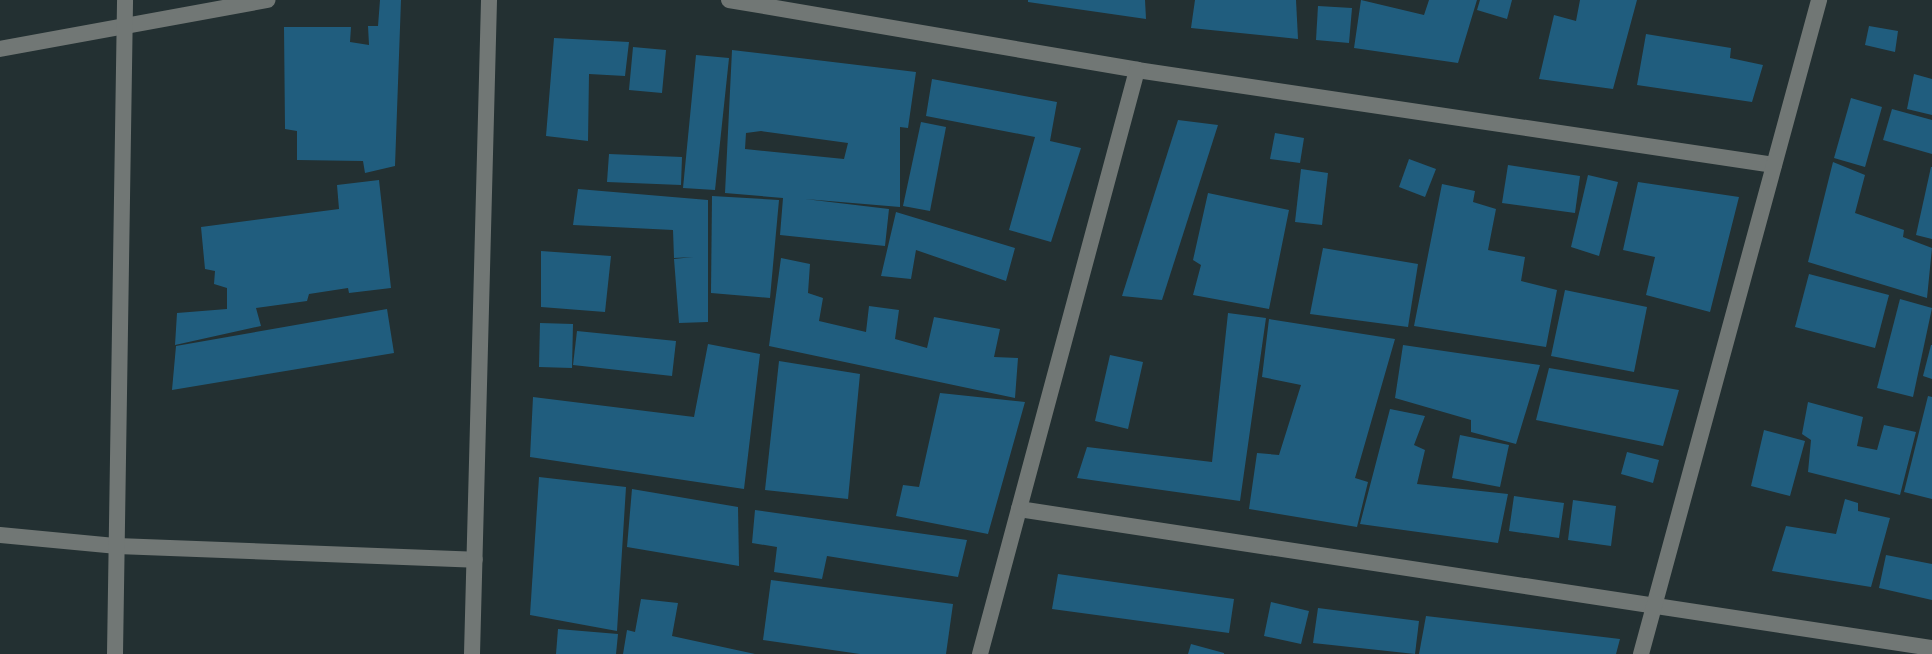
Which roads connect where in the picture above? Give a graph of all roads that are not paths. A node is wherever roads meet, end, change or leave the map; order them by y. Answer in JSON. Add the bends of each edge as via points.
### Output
{"nodes":[{"id":1,"x":125,"y":0,"type":"edge"},
{"id":2,"x":268,"y":0,"type":"edge"},
{"id":3,"x":489,"y":0,"type":"edge"},
{"id":4,"x":729,"y":0,"type":"edge"},
{"id":5,"x":1819,"y":0,"type":"edge"},
{"id":6,"x":125,"y":26,"type":"junction"},
{"id":7,"x":0,"y":49,"type":"edge"},
{"id":8,"x":1137,"y":70,"type":"junction"},
{"id":9,"x":1774,"y":165,"type":"junction"},
{"id":10,"x":1019,"y":509,"type":"junction"},
{"id":11,"x":0,"y":535,"type":"edge"},
{"id":12,"x":117,"y":546,"type":"junction"},
{"id":13,"x":475,"y":560,"type":"junction"},
{"id":14,"x":1654,"y":606,"type":"junction"},
{"id":15,"x":1932,"y":648,"type":"edge"},
{"id":16,"x":115,"y":654,"type":"edge"},
{"id":17,"x":472,"y":654,"type":"edge"},
{"id":18,"x":980,"y":654,"type":"edge"},
{"id":19,"x":1641,"y":654,"type":"edge"}],
"edges":[{"from":1,"to":6,"type":"street"},
{"from":2,"to":6,"type":"street"},
{"from":3,"to":13,"type":"street"},
{"from":4,"to":8,"type":"street"},
{"from":5,"to":9,"type":"street"},
{"from":6,"to":7,"type":"street"},
{"from":6,"to":12,"type":"street"},
{"from":8,"to":9,"type":"street"},
{"from":8,"to":10,"type":"street"},
{"from":9,"to":14,"type":"street"},
{"from":10,"to":14,"type":"street"},
{"from":10,"to":18,"type":"street"},
{"from":11,"to":12,"type":"street"},
{"from":12,"to":13,"type":"street"},
{"from":12,"to":16,"type":"street"},
{"from":13,"to":17,"type":"street"},
{"from":14,"to":15,"type":"street"},
{"from":14,"to":19,"type":"street"}]}
